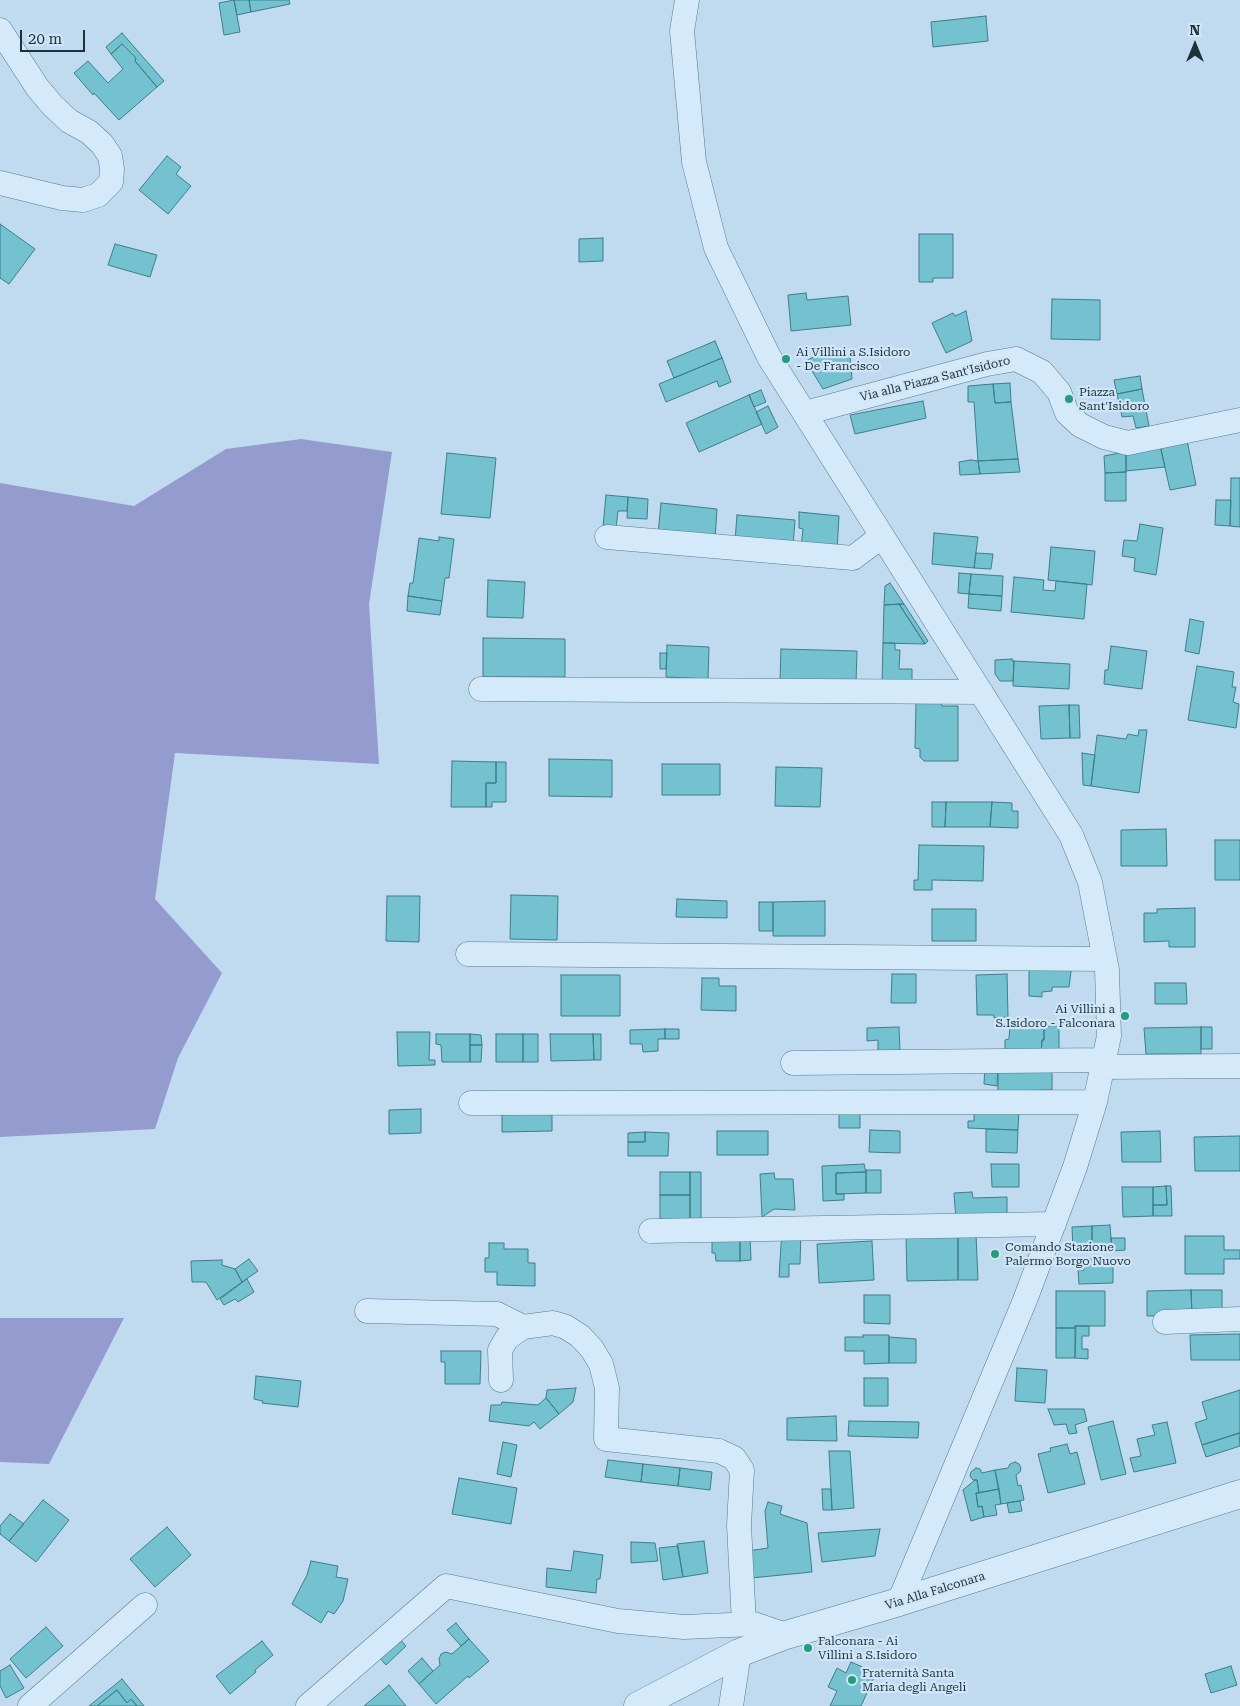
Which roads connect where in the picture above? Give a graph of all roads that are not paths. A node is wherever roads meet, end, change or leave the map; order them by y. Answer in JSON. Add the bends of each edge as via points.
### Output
{"nodes":[{"id":1,"x":687,"y":0,"type":"edge"},
{"id":2,"x":0,"y":30,"type":"edge"},
{"id":3,"x":0,"y":183,"type":"edge"},
{"id":4,"x":804,"y":413,"type":"junction"},
{"id":5,"x":1240,"y":420,"type":"edge"},
{"id":6,"x":882,"y":536,"type":"junction"},
{"id":7,"x":607,"y":537,"type":"dead end"},
{"id":8,"x":481,"y":689,"type":"dead end"},
{"id":9,"x":981,"y":692,"type":"junction"},
{"id":10,"x":468,"y":954,"type":"dead end"},
{"id":11,"x":1105,"y":959,"type":"junction"},
{"id":12,"x":794,"y":1063,"type":"dead end"},
{"id":13,"x":1103,"y":1064,"type":"junction"},
{"id":14,"x":1240,"y":1066,"type":"edge"},
{"id":15,"x":471,"y":1102,"type":"dead end"},
{"id":16,"x":1095,"y":1102,"type":"junction"},
{"id":17,"x":1054,"y":1224,"type":"junction"},
{"id":18,"x":651,"y":1231,"type":"dead end"},
{"id":19,"x":367,"y":1311,"type":"dead end"},
{"id":20,"x":1240,"y":1319,"type":"edge"},
{"id":21,"x":1165,"y":1322,"type":"dead end"},
{"id":22,"x":522,"y":1327,"type":"junction"},
{"id":23,"x":501,"y":1380,"type":"dead end"},
{"id":24,"x":1240,"y":1494,"type":"edge"},
{"id":25,"x":899,"y":1602,"type":"junction"},
{"id":26,"x":145,"y":1604,"type":"dead end"},
{"id":27,"x":744,"y":1624,"type":"junction"},
{"id":28,"x":786,"y":1635,"type":"junction"},
{"id":29,"x":739,"y":1653,"type":"junction"},
{"id":30,"x":30,"y":1706,"type":"edge"},
{"id":31,"x":308,"y":1706,"type":"edge"},
{"id":32,"x":638,"y":1706,"type":"edge"},
{"id":33,"x":732,"y":1706,"type":"edge"}],
"edges":[{"from":1,"to":4,"type":"street","via":[[682,31],[694,162],[716,248],[769,357]]},
{"from":2,"to":3,"type":"street","via":[[52,105],[69,122],[89,132],[102,144],[110,156],[112,168],[111,182],[98,195],[83,200]]},
{"from":4,"to":5,"type":"street","name":"Via alla Piazza Sant'Isidoro","via":[[1016,359],[1042,372],[1059,392],[1067,413],[1104,438],[1128,443]]},
{"from":4,"to":6,"type":"street"},
{"from":6,"to":7,"type":"street","via":[[853,558]]},
{"from":6,"to":9,"type":"street"},
{"from":8,"to":9,"type":"street"},
{"from":9,"to":11,"type":"street","via":[[1071,835],[1090,882]]},
{"from":10,"to":11,"type":"street"},
{"from":11,"to":13,"type":"street","via":[[1109,1036]]},
{"from":12,"to":13,"type":"street"},
{"from":13,"to":14,"type":"street"},
{"from":13,"to":16,"type":"street"},
{"from":15,"to":16,"type":"street"},
{"from":16,"to":17,"type":"street"},
{"from":17,"to":18,"type":"street"},
{"from":17,"to":25,"type":"street"},
{"from":19,"to":22,"type":"street","via":[[497,1314]]},
{"from":20,"to":21,"type":"street"},
{"from":22,"to":23,"type":"street","via":[[507,1338],[500,1350]]},
{"from":22,"to":27,"type":"street","via":[[553,1323],[566,1327],[592,1349],[601,1364],[607,1388],[606,1439],[719,1451],[734,1458],[742,1470],[739,1525]]},
{"from":24,"to":25,"type":"street","name":"Via Alla Falconara"},
{"from":25,"to":28,"type":"street","name":"Via Alla Falconara"},
{"from":26,"to":30,"type":"street"},
{"from":27,"to":28,"type":"street","via":[[754,1624]]},
{"from":27,"to":31,"type":"street","via":[[684,1627],[618,1621],[446,1586]]},
{"from":28,"to":29,"type":"street","name":"Via Alla Falconara"},
{"from":29,"to":32,"type":"street","name":"Via Alla Falconara"},
{"from":29,"to":33,"type":"street"}]}
